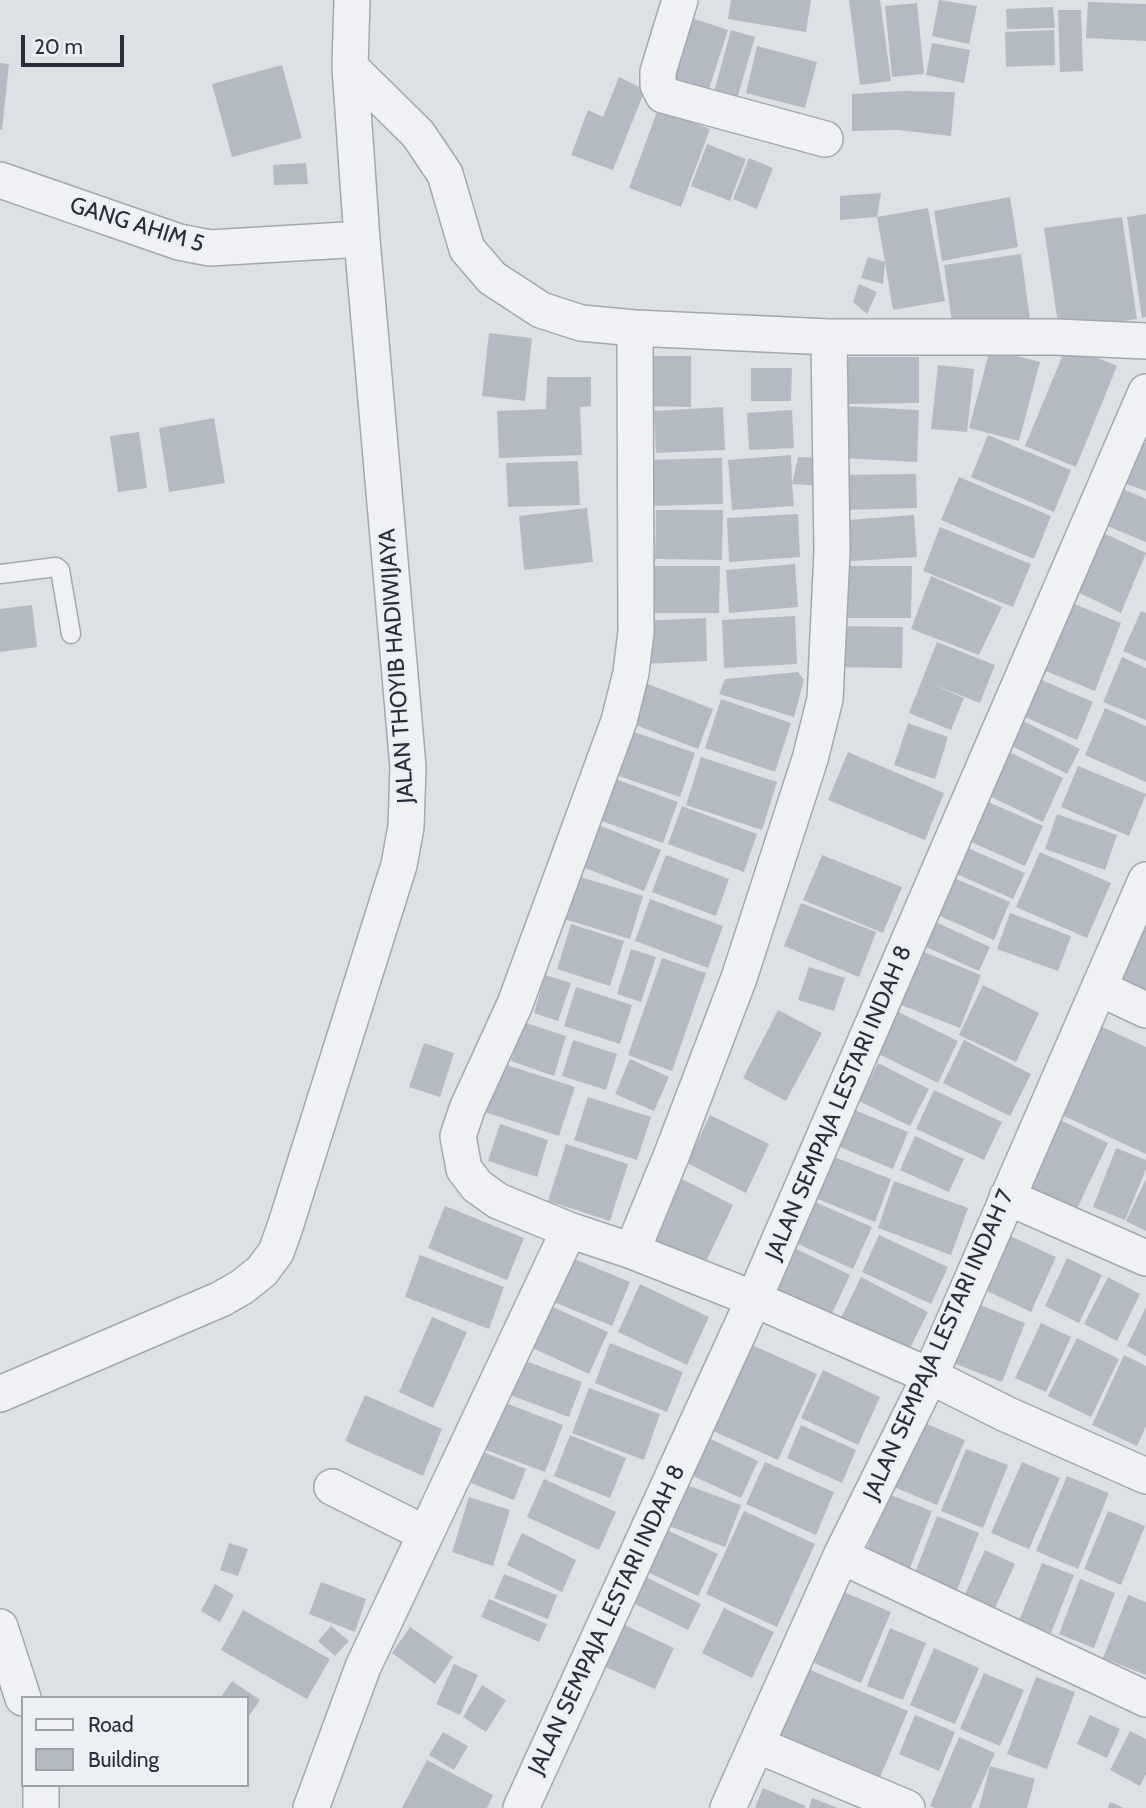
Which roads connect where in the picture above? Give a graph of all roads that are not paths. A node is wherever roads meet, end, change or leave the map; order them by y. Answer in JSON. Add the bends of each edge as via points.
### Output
{"nodes":[{"id":1,"x":352,"y":0,"type":"edge"},
{"id":2,"x":680,"y":0,"type":"edge"},
{"id":3,"x":350,"y":67,"type":"junction"},
{"id":4,"x":825,"y":139,"type":"dead end"},
{"id":5,"x":0,"y":180,"type":"edge"},
{"id":6,"x":362,"y":239,"type":"junction"},
{"id":7,"x":635,"y":328,"type":"junction"},
{"id":8,"x":829,"y":337,"type":"junction"},
{"id":9,"x":1146,"y":341,"type":"edge"},
{"id":10,"x":1146,"y":392,"type":"edge"},
{"id":11,"x":0,"y":574,"type":"edge"},
{"id":12,"x":71,"y":634,"type":"dead end"},
{"id":13,"x":1146,"y":880,"type":"edge"},
{"id":14,"x":1099,"y":988,"type":"junction"},
{"id":15,"x":1146,"y":1010,"type":"edge"},
{"id":16,"x":1007,"y":1197,"type":"junction"},
{"id":17,"x":569,"y":1230,"type":"junction"},
{"id":18,"x":632,"y":1251,"type":"junction"},
{"id":19,"x":1146,"y":1258,"type":"edge"},
{"id":20,"x":754,"y":1299,"type":"junction"},
{"id":21,"x":930,"y":1376,"type":"junction"},
{"id":22,"x":0,"y":1394,"type":"edge"},
{"id":23,"x":1146,"y":1476,"type":"edge"},
{"id":24,"x":332,"y":1487,"type":"dead end"},
{"id":25,"x":426,"y":1534,"type":"junction"},
{"id":26,"x":841,"y":1556,"type":"junction"},
{"id":27,"x":0,"y":1627,"type":"edge"},
{"id":28,"x":15,"y":1698,"type":"edge"},
{"id":29,"x":1146,"y":1699,"type":"edge"},
{"id":30,"x":757,"y":1745,"type":"junction"},
{"id":31,"x":41,"y":1787,"type":"edge"},
{"id":32,"x":41,"y":1808,"type":"edge"},
{"id":33,"x":311,"y":1808,"type":"edge"},
{"id":34,"x":521,"y":1808,"type":"edge"},
{"id":35,"x":728,"y":1808,"type":"edge"},
{"id":36,"x":906,"y":1808,"type":"edge"}],
"edges":[{"from":1,"to":3,"type":"street","name":"JALAN THOYIB HADIWIJAYA"},
{"from":2,"to":4,"type":"street","via":[[658,72],[663,95]]},
{"from":3,"to":6,"type":"street","name":"JALAN THOYIB HADIWIJAYA"},
{"from":3,"to":7,"type":"street","via":[[418,134],[445,174],[467,249],[492,278],[541,310],[581,323]]},
{"from":5,"to":6,"type":"street","name":"GANG AHIM 5","via":[[179,242],[210,248]]},
{"from":6,"to":22,"type":"street","name":"JALAN THOYIB HADIWIJAYA","via":[[406,736],[409,795],[399,865],[289,1214],[276,1252],[262,1271],[222,1299]]},
{"from":7,"to":8,"type":"street"},
{"from":7,"to":17,"type":"street","via":[[636,632],[631,673],[619,721],[515,1004],[458,1136],[464,1169],[477,1185],[498,1201]]},
{"from":8,"to":9,"type":"street"},
{"from":8,"to":18,"type":"street","via":[[832,552],[825,699],[739,978]]},
{"from":10,"to":20,"type":"street","name":"JALAN SEMPAJA LESTARI INDAH 8"},
{"from":11,"to":12,"type":"lane","via":[[60,570]]},
{"from":13,"to":14,"type":"street","name":"JALAN SEMPAJA LESTARI INDAH 7"},
{"from":14,"to":15,"type":"street"},
{"from":14,"to":16,"type":"street","name":"JALAN SEMPAJA LESTARI INDAH 7"},
{"from":16,"to":19,"type":"street"},
{"from":16,"to":21,"type":"street","name":"JALAN SEMPAJA LESTARI INDAH 7"},
{"from":17,"to":18,"type":"street"},
{"from":17,"to":25,"type":"street"},
{"from":18,"to":20,"type":"street"},
{"from":20,"to":21,"type":"street"},
{"from":20,"to":34,"type":"street","name":"JALAN SEMPAJA LESTARI INDAH 8"},
{"from":21,"to":23,"type":"street"},
{"from":21,"to":26,"type":"street","name":"JALAN SEMPAJA LESTARI INDAH 7"},
{"from":24,"to":25,"type":"street"},
{"from":25,"to":33,"type":"street","via":[[363,1667]]},
{"from":26,"to":29,"type":"street"},
{"from":26,"to":30,"type":"street","name":"JALAN SEMPAJA LESTARI INDAH 7"},
{"from":27,"to":28,"type":"street"},
{"from":30,"to":35,"type":"street","name":"JALAN SEMPAJA LESTARI INDAH 7"},
{"from":30,"to":36,"type":"street"},
{"from":31,"to":32,"type":"street"}]}
